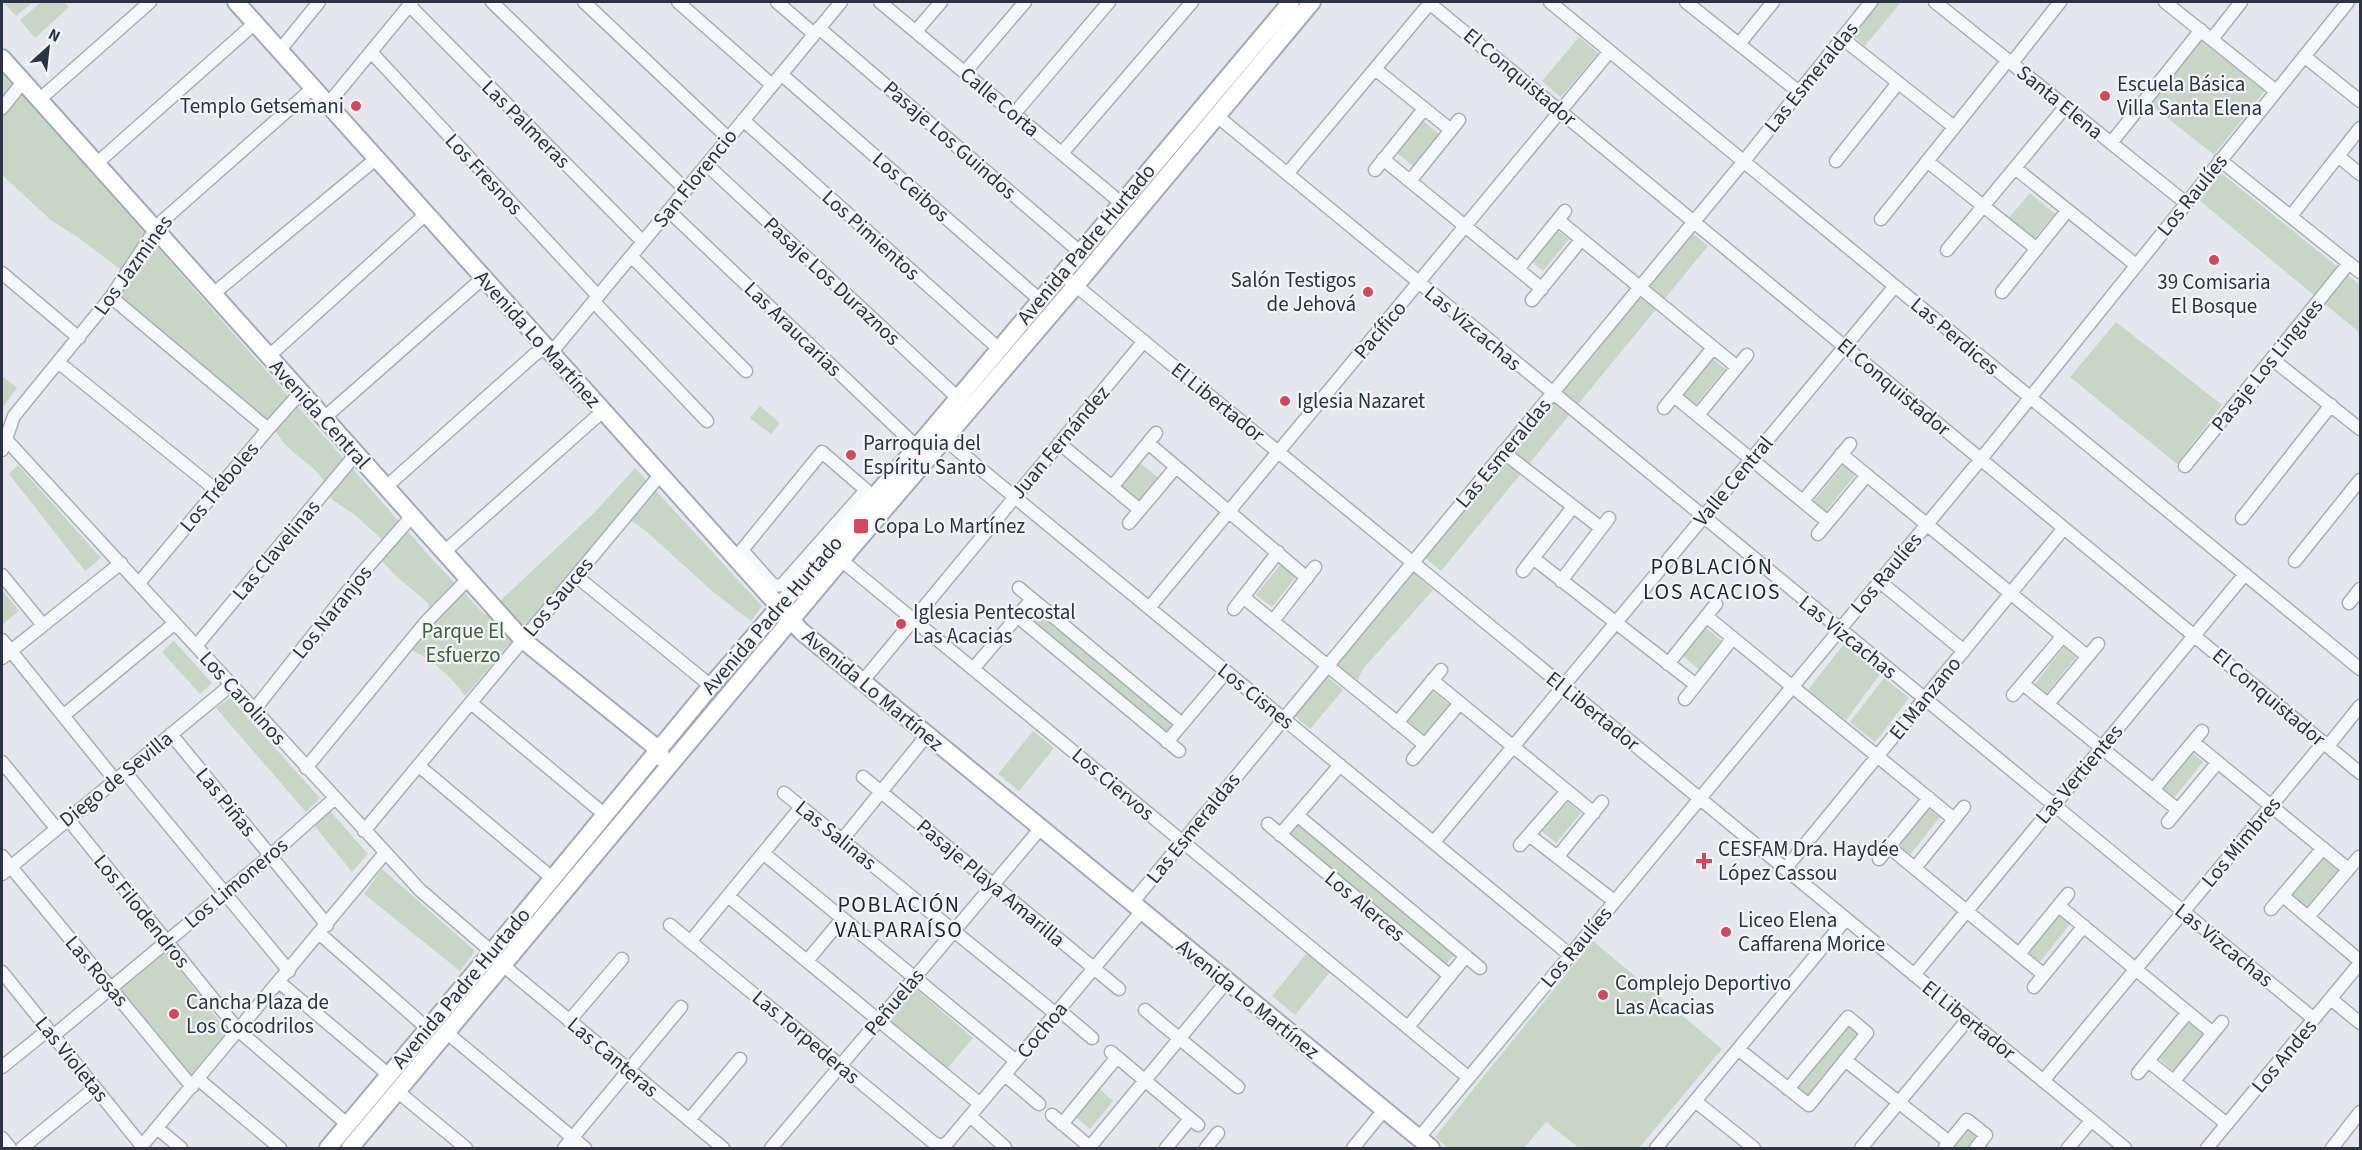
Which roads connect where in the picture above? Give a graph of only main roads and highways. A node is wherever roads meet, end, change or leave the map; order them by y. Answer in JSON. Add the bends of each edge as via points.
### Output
{"nodes":[{"id":1,"x":237,"y":2,"type":"edge"},
{"id":2,"x":1291,"y":2,"type":"edge"},
{"id":3,"x":1312,"y":2,"type":"edge"},
{"id":4,"x":2,"y":58,"type":"edge"},
{"id":5,"x":778,"y":607,"type":"junction"},
{"id":6,"x":791,"y":620,"type":"junction"},
{"id":7,"x":658,"y":749,"type":"junction"},
{"id":8,"x":664,"y":772,"type":"junction"},
{"id":9,"x":497,"y":958,"type":"junction"},
{"id":10,"x":1424,"y":1144,"type":"edge"},
{"id":11,"x":328,"y":1149,"type":"edge"},
{"id":12,"x":350,"y":1149,"type":"edge"}],
"edges":[{"from":1,"to":5,"type":"main road","name":"Avenida Lo Martínez"},
{"from":2,"to":5,"type":"main road","name":"Avenida Padre Hurtado"},
{"from":3,"to":6,"type":"main road","name":"Avenida Padre Hurtado"},
{"from":4,"to":7,"type":"main road","name":"Avenida Central","via":[[523,640]]},
{"from":5,"to":6,"type":"main road","name":"Avenida Lo Martínez"},
{"from":5,"to":7,"type":"main road","name":"Avenida Padre Hurtado"},
{"from":6,"to":8,"type":"main road","name":"Avenida Padre Hurtado"},
{"from":6,"to":10,"type":"main road","name":"Avenida Lo Martínez"},
{"from":7,"to":8,"type":"main road"},
{"from":7,"to":9,"type":"main road","name":"Avenida Padre Hurtado","via":[[552,878]]},
{"from":8,"to":9,"type":"main road","name":"Avenida Padre Hurtado"},
{"from":9,"to":11,"type":"main road","name":"Avenida Padre Hurtado","via":[[428,1029]]},
{"from":9,"to":12,"type":"main road","name":"Avenida Padre Hurtado","via":[[446,1032]]}]}
